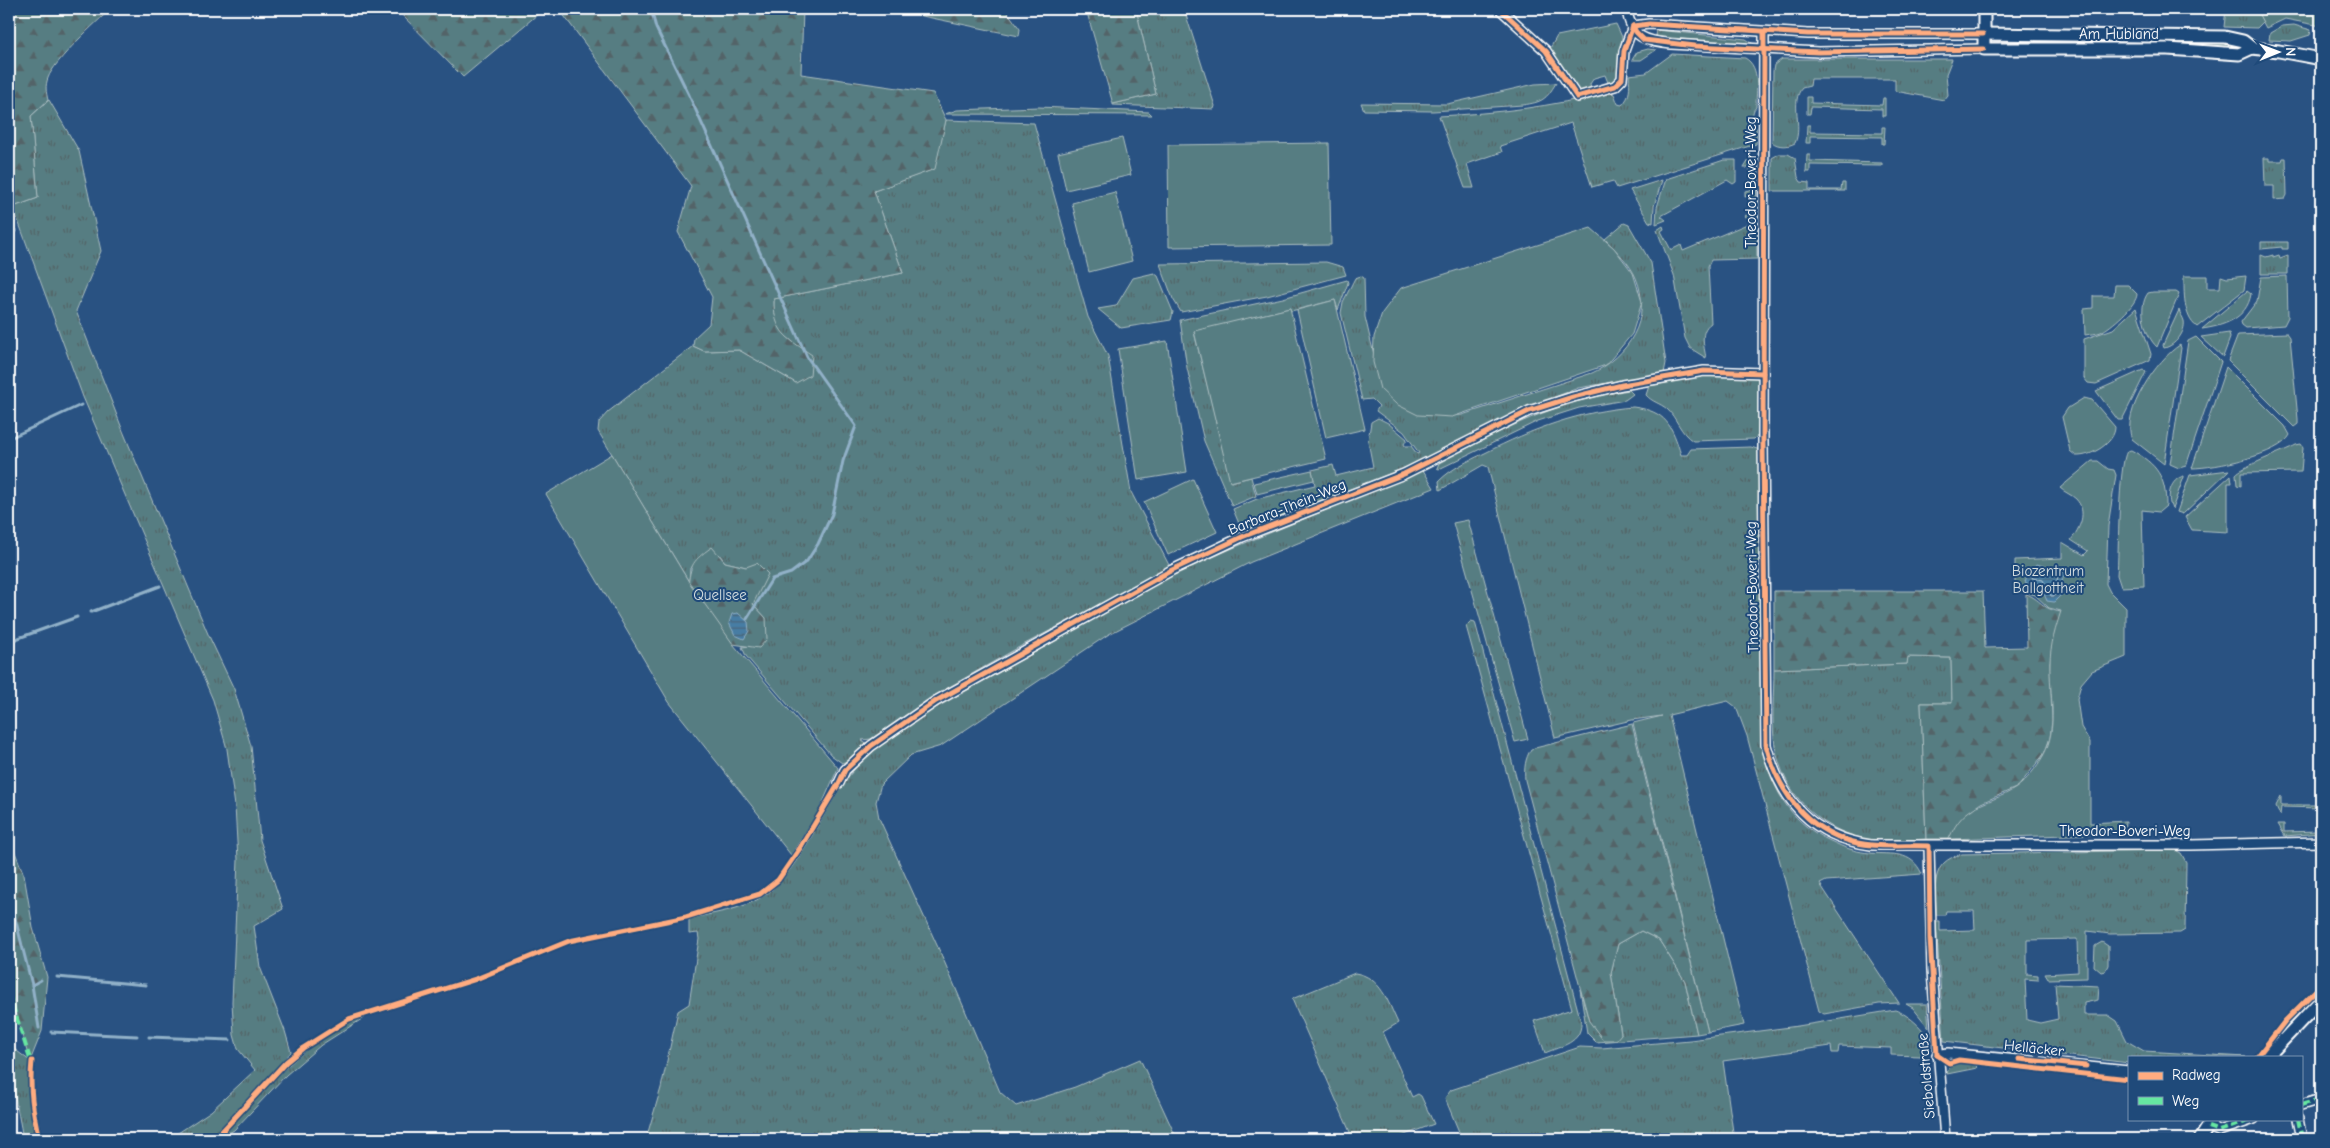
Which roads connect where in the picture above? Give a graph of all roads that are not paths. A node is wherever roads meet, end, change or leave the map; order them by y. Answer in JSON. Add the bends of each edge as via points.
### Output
{"nodes":[{"id":1,"x":1500,"y":9,"type":"edge"},
{"id":2,"x":1627,"y":9,"type":"edge"},
{"id":3,"x":1984,"y":9,"type":"edge"},
{"id":4,"x":1633,"y":26,"type":"junction"},
{"id":5,"x":1764,"y":33,"type":"junction"},
{"id":6,"x":1983,"y":34,"type":"junction"},
{"id":7,"x":2252,"y":48,"type":"junction"},
{"id":8,"x":1984,"y":49,"type":"junction"},
{"id":9,"x":1763,"y":51,"type":"junction"},
{"id":10,"x":2321,"y":59,"type":"edge"},
{"id":11,"x":1763,"y":373,"type":"junction"},
{"id":12,"x":839,"y":783,"type":"dead end"},
{"id":13,"x":2321,"y":842,"type":"edge"},
{"id":14,"x":1929,"y":846,"type":"junction"},
{"id":15,"x":2321,"y":1000,"type":"edge"},
{"id":16,"x":1937,"y":1055,"type":"junction"},
{"id":17,"x":2267,"y":1056,"type":"edge"},
{"id":18,"x":2128,"y":1071,"type":"edge"},
{"id":19,"x":2321,"y":1099,"type":"edge"},
{"id":20,"x":2302,"y":1105,"type":"edge"},
{"id":21,"x":2251,"y":1120,"type":"edge"},
{"id":22,"x":2298,"y":1120,"type":"edge"},
{"id":23,"x":2210,"y":1123,"type":"edge"},
{"id":24,"x":1945,"y":1139,"type":"edge"},
{"id":25,"x":2200,"y":1139,"type":"edge"},
{"id":26,"x":2302,"y":1139,"type":"edge"}],
"edges":[{"from":1,"to":4,"type":"street","via":[[1546,51],[1577,97],[1616,86],[1622,79],[1624,51]]},
{"from":2,"to":4,"type":"street"},
{"from":3,"to":6,"type":"street"},
{"from":4,"to":5,"type":"street","name":"Am Hubland","via":[[1649,24]]},
{"from":4,"to":9,"type":"street","name":"Am Hubland","via":[[1640,37],[1648,41]]},
{"from":5,"to":6,"type":"street","name":"Am Hubland"},
{"from":5,"to":9,"type":"street","name":"Theodor-Boveri-Weg"},
{"from":6,"to":7,"type":"street","name":"Am Hubland","via":[[2225,37],[2242,41]]},
{"from":6,"to":8,"type":"street"},
{"from":7,"to":8,"type":"street","name":"Am Hubland","via":[[2239,54],[2168,49]]},
{"from":7,"to":10,"type":"street","name":"Am Hubland"},
{"from":8,"to":9,"type":"street","name":"Am Hubland"},
{"from":9,"to":11,"type":"street","name":"Theodor-Boveri-Weg"},
{"from":11,"to":12,"type":"street","name":"Barbara-Thein-Weg","via":[[1704,370],[1573,397],[1529,411],[1404,474],[1242,537],[1172,570],[936,701],[858,758],[845,770]]},
{"from":11,"to":14,"type":"street","name":"Theodor-Boveri-Weg","via":[[1766,745],[1770,760],[1787,796],[1804,816],[1832,835],[1871,844]]},
{"from":13,"to":14,"type":"street","name":"Theodor-Boveri-Weg"},
{"from":14,"to":16,"type":"street","name":"Sieboldstraße"},
{"from":15,"to":17,"type":"street"},
{"from":16,"to":18,"type":"street","name":"Helläcker","via":[[1948,1053]]},
{"from":16,"to":24,"type":"street","name":"Sieboldstraße"},
{"from":19,"to":20,"type":"street"},
{"from":21,"to":23,"type":"street","via":[[2219,1131]]},
{"from":22,"to":26,"type":"street"},
{"from":23,"to":25,"type":"street"}]}
